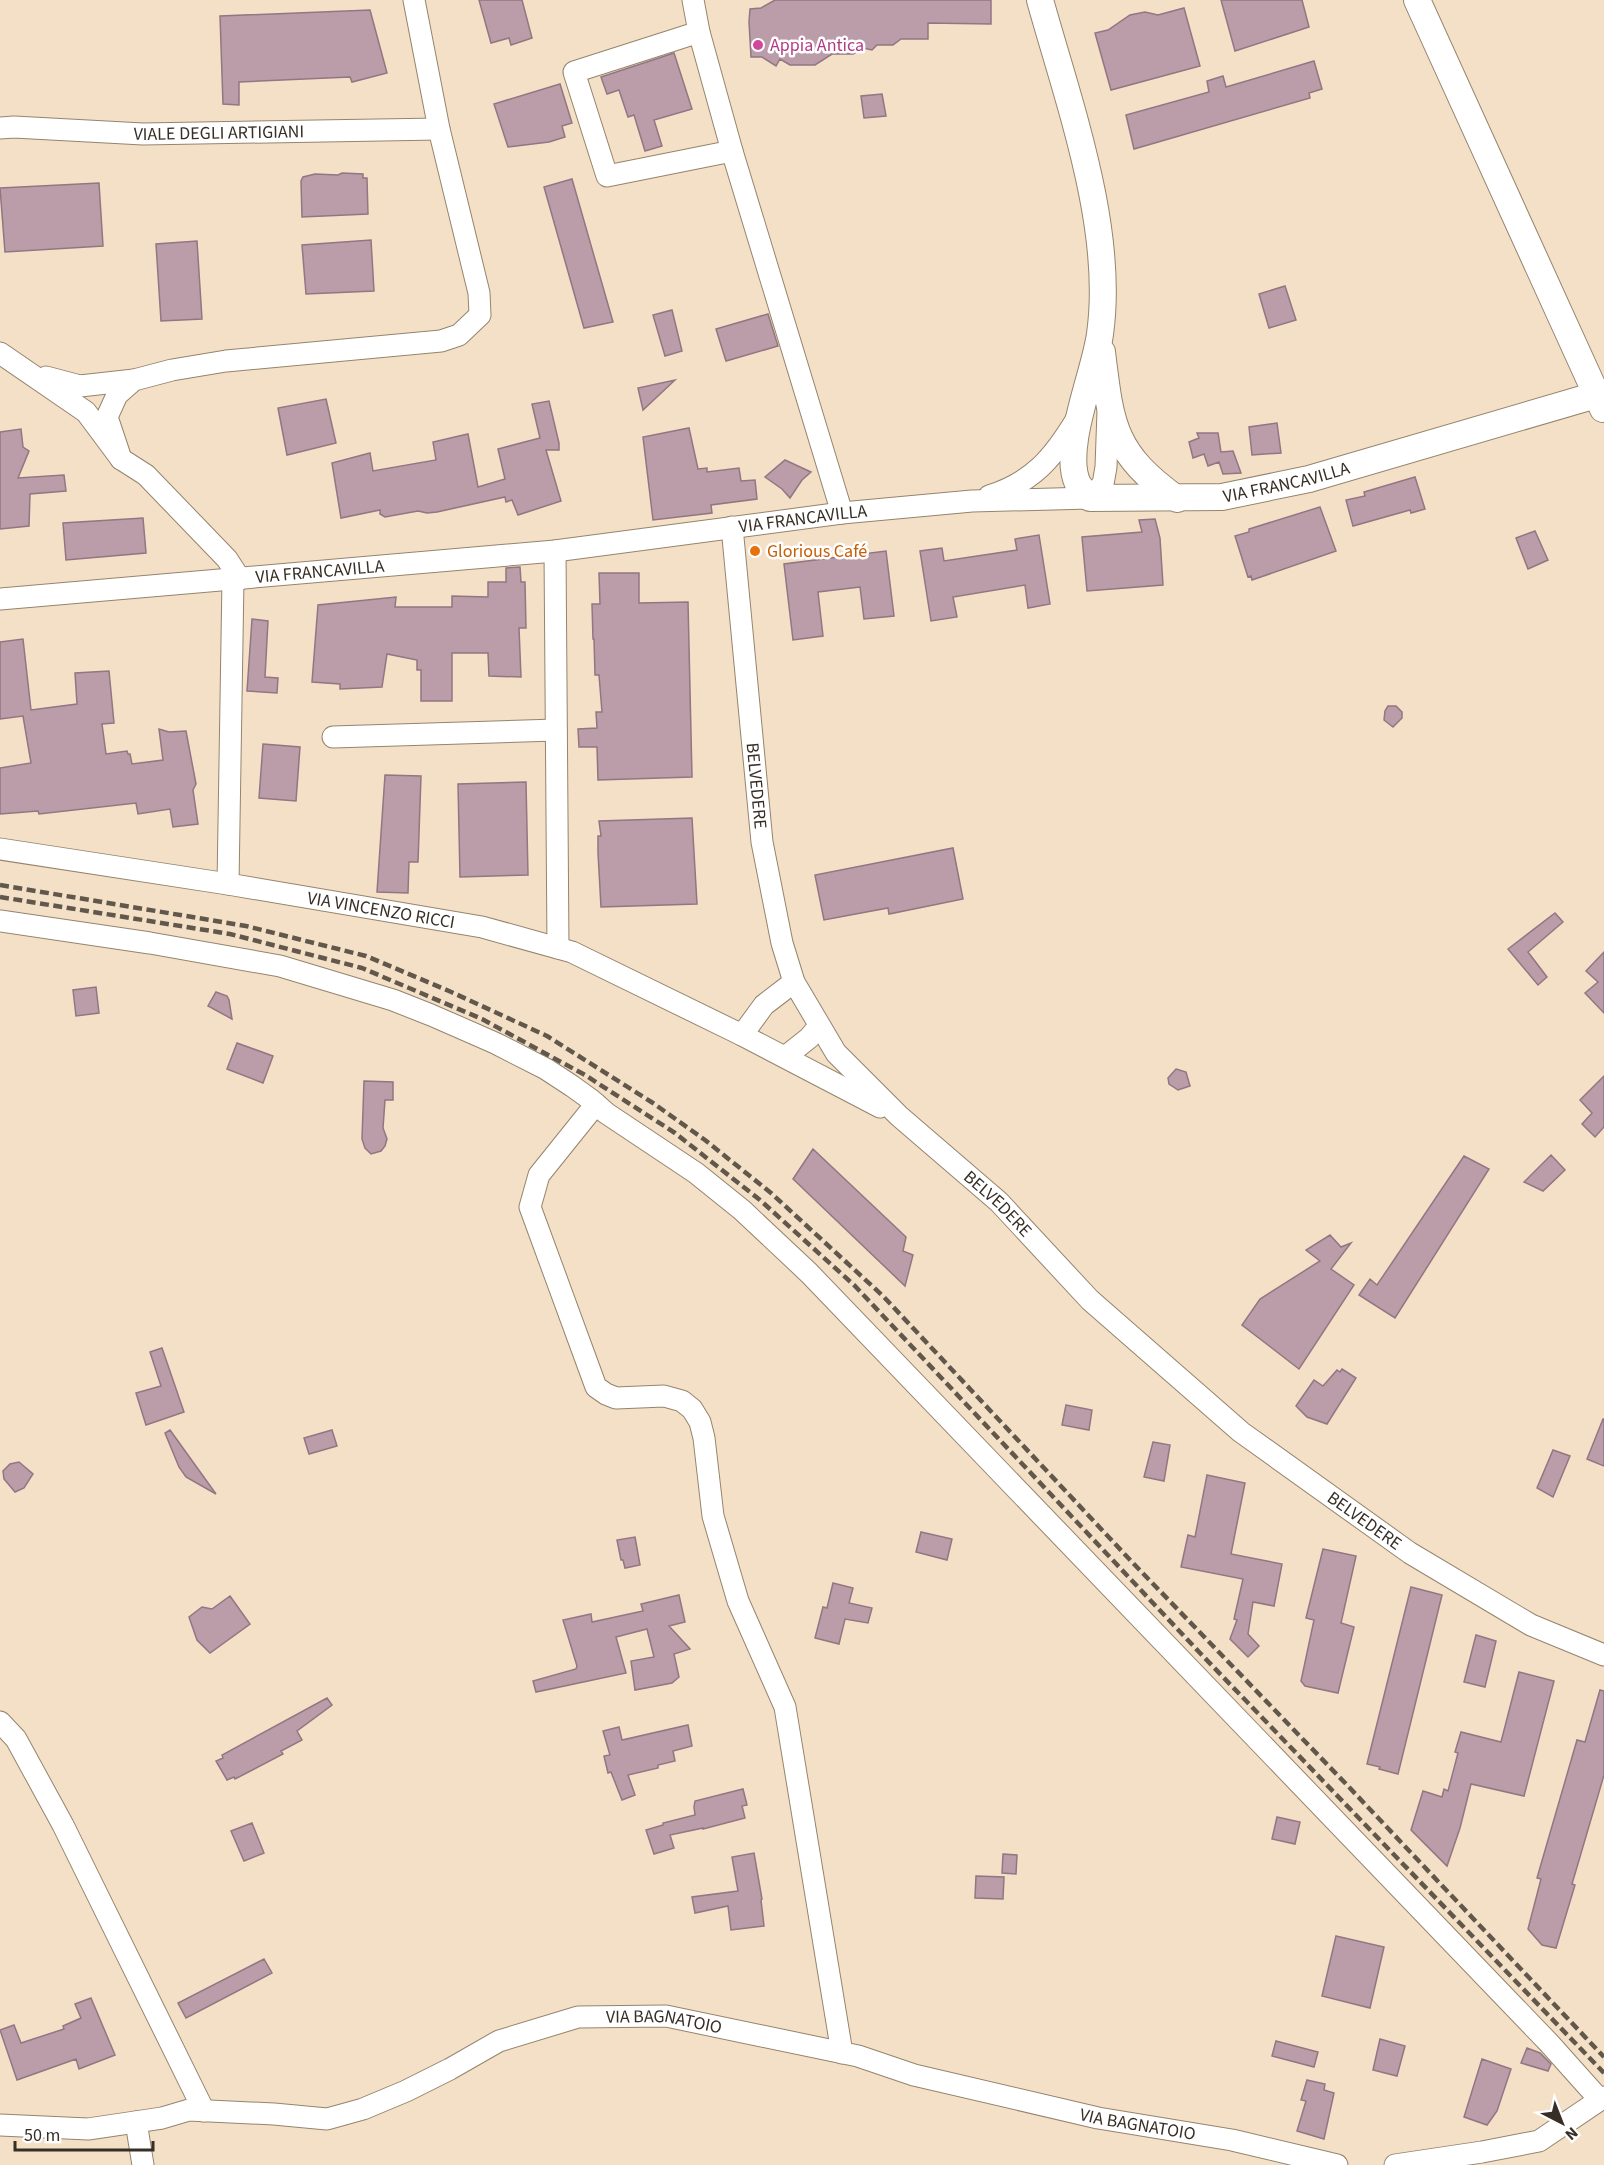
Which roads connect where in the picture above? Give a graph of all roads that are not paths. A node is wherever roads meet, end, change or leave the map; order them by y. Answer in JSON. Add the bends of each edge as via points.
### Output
{"nodes":[{"id":1,"x":414,"y":0,"type":"edge"},
{"id":2,"x":693,"y":0,"type":"edge"},
{"id":3,"x":1040,"y":0,"type":"edge"},
{"id":4,"x":1417,"y":0,"type":"edge"},
{"id":5,"x":699,"y":32,"type":"junction"},
{"id":6,"x":0,"y":128,"type":"edge"},
{"id":7,"x":439,"y":129,"type":"junction"},
{"id":8,"x":732,"y":151,"type":"junction"},
{"id":9,"x":1100,"y":334,"type":"junction"},
{"id":10,"x":0,"y":353,"type":"edge"},
{"id":11,"x":30,"y":373,"type":"junction"},
{"id":12,"x":134,"y":380,"type":"junction"},
{"id":13,"x":1601,"y":400,"type":"edge"},
{"id":14,"x":1108,"y":404,"type":"junction"},
{"id":15,"x":1082,"y":409,"type":"junction"},
{"id":16,"x":121,"y":459,"type":"junction"},
{"id":17,"x":1090,"y":498,"type":"junction"},
{"id":18,"x":1177,"y":499,"type":"junction"},
{"id":19,"x":972,"y":501,"type":"junction"},
{"id":20,"x":842,"y":513,"type":"junction"},
{"id":21,"x":732,"y":527,"type":"junction"},
{"id":22,"x":555,"y":551,"type":"junction"},
{"id":23,"x":237,"y":579,"type":"junction"},
{"id":24,"x":0,"y":599,"type":"edge"},
{"id":25,"x":556,"y":730,"type":"junction"},
{"id":26,"x":333,"y":736,"type":"dead end"},
{"id":27,"x":0,"y":849,"type":"edge"},
{"id":28,"x":228,"y":884,"type":"junction"},
{"id":29,"x":0,"y":921,"type":"edge"},
{"id":30,"x":558,"y":948,"type":"junction"},
{"id":31,"x":794,"y":982,"type":"junction"},
{"id":32,"x":819,"y":1026,"type":"junction"},
{"id":33,"x":742,"y":1035,"type":"junction"},
{"id":34,"x":785,"y":1057,"type":"junction"},
{"id":35,"x":596,"y":1104,"type":"junction"},
{"id":36,"x":899,"y":1116,"type":"junction"},
{"id":37,"x":1604,"y":1655,"type":"edge"},
{"id":38,"x":0,"y":1722,"type":"edge"},
{"id":39,"x":842,"y":2053,"type":"junction"},
{"id":40,"x":1602,"y":2098,"type":"edge"},
{"id":41,"x":204,"y":2111,"type":"junction"},
{"id":42,"x":136,"y":2122,"type":"junction"},
{"id":43,"x":0,"y":2126,"type":"edge"},
{"id":44,"x":143,"y":2165,"type":"edge"},
{"id":45,"x":1337,"y":2165,"type":"edge"},
{"id":46,"x":1395,"y":2165,"type":"edge"}],
"edges":[{"from":1,"to":7,"type":"street"},
{"from":2,"to":5,"type":"street"},
{"from":3,"to":9,"type":"main road","via":[[1089,179],[1099,245]]},
{"from":4,"to":13,"type":"main road"},
{"from":5,"to":8,"type":"street"},
{"from":5,"to":8,"type":"street","via":[[574,72],[607,176]]},
{"from":6,"to":7,"type":"street","name":"VIALE DEGLI ARTIGIANI","via":[[144,134]]},
{"from":7,"to":12,"type":"street","via":[[478,293],[480,315],[459,335],[441,341],[226,361]]},
{"from":8,"to":20,"type":"street"},
{"from":9,"to":14,"type":"main road"},
{"from":9,"to":15,"type":"main road"},
{"from":10,"to":11,"type":"street"},
{"from":11,"to":12,"type":"street","via":[[80,386]]},
{"from":11,"to":16,"type":"street","via":[[86,412]]},
{"from":12,"to":16,"type":"street","via":[[117,395],[107,417]]},
{"from":13,"to":18,"type":"main road","name":"VIA FRANCAVILLA","via":[[1309,479],[1222,497]]},
{"from":14,"to":17,"type":"street","via":[[1103,484]]},
{"from":14,"to":18,"type":"main road","via":[[1118,437],[1131,459]]},
{"from":15,"to":17,"type":"main road","via":[[1073,447],[1074,471],[1079,486]]},
{"from":15,"to":19,"type":"street","via":[[1061,444],[1031,476],[1007,490]]},
{"from":16,"to":23,"type":"street","via":[[146,475],[227,559]]},
{"from":17,"to":18,"type":"main road","name":"VIA FRANCAVILLA"},
{"from":17,"to":19,"type":"street","name":"VIA FRANCAVILLA"},
{"from":19,"to":20,"type":"street","name":"VIA FRANCAVILLA"},
{"from":20,"to":21,"type":"street","name":"VIA FRANCAVILLA"},
{"from":21,"to":22,"type":"street","name":"VIA FRANCAVILLA"},
{"from":21,"to":31,"type":"street","name":"BELVEDERE","via":[[762,842],[782,943]]},
{"from":22,"to":23,"type":"street","name":"VIA FRANCAVILLA"},
{"from":22,"to":25,"type":"street"},
{"from":23,"to":24,"type":"street","name":"VIA FRANCAVILLA"},
{"from":23,"to":28,"type":"street"},
{"from":25,"to":26,"type":"street"},
{"from":25,"to":30,"type":"street"},
{"from":27,"to":28,"type":"street","name":"VIA VINCENZO RICCI"},
{"from":28,"to":30,"type":"street","name":"VIA VINCENZO RICCI","via":[[482,927]]},
{"from":29,"to":35,"type":"street","via":[[280,966],[382,997],[495,1043],[546,1069]]},
{"from":30,"to":33,"type":"street","name":"VIA VINCENZO RICCI"},
{"from":31,"to":32,"type":"street","name":"BELVEDERE"},
{"from":31,"to":33,"type":"street","via":[[764,1005]]},
{"from":32,"to":34,"type":"street"},
{"from":32,"to":36,"type":"street","name":"BELVEDERE","via":[[836,1053]]},
{"from":33,"to":34,"type":"street","name":"VIA VINCENZO RICCI"},
{"from":34,"to":36,"type":"street","name":"VIA VINCENZO RICCI"},
{"from":35,"to":39,"type":"street","via":[[539,1175],[531,1207],[596,1387],[616,1398],[664,1396],[682,1401],[700,1422],[713,1516],[738,1601],[785,1707]]},
{"from":35,"to":40,"type":"street","via":[[742,1209],[809,1273]]},
{"from":36,"to":37,"type":"street","name":"BELVEDERE","via":[[999,1202],[1090,1300],[1241,1432],[1410,1553],[1531,1625]]},
{"from":38,"to":41,"type":"street","via":[[16,1739],[63,1825]]},
{"from":39,"to":41,"type":"street","name":"VIA BAGNATOIO","via":[[666,2016],[578,2017],[499,2041],[406,2091],[327,2119]]},
{"from":39,"to":45,"type":"street","name":"VIA BAGNATOIO","via":[[1098,2118],[1232,2140]]},
{"from":40,"to":46,"type":"street","via":[[1539,2140]]},
{"from":41,"to":42,"type":"street","name":"VIA BAGNATOIO","via":[[189,2110]]},
{"from":42,"to":43,"type":"street","name":"VIA BAGNATOIO","via":[[88,2129]]},
{"from":42,"to":44,"type":"street"}]}
